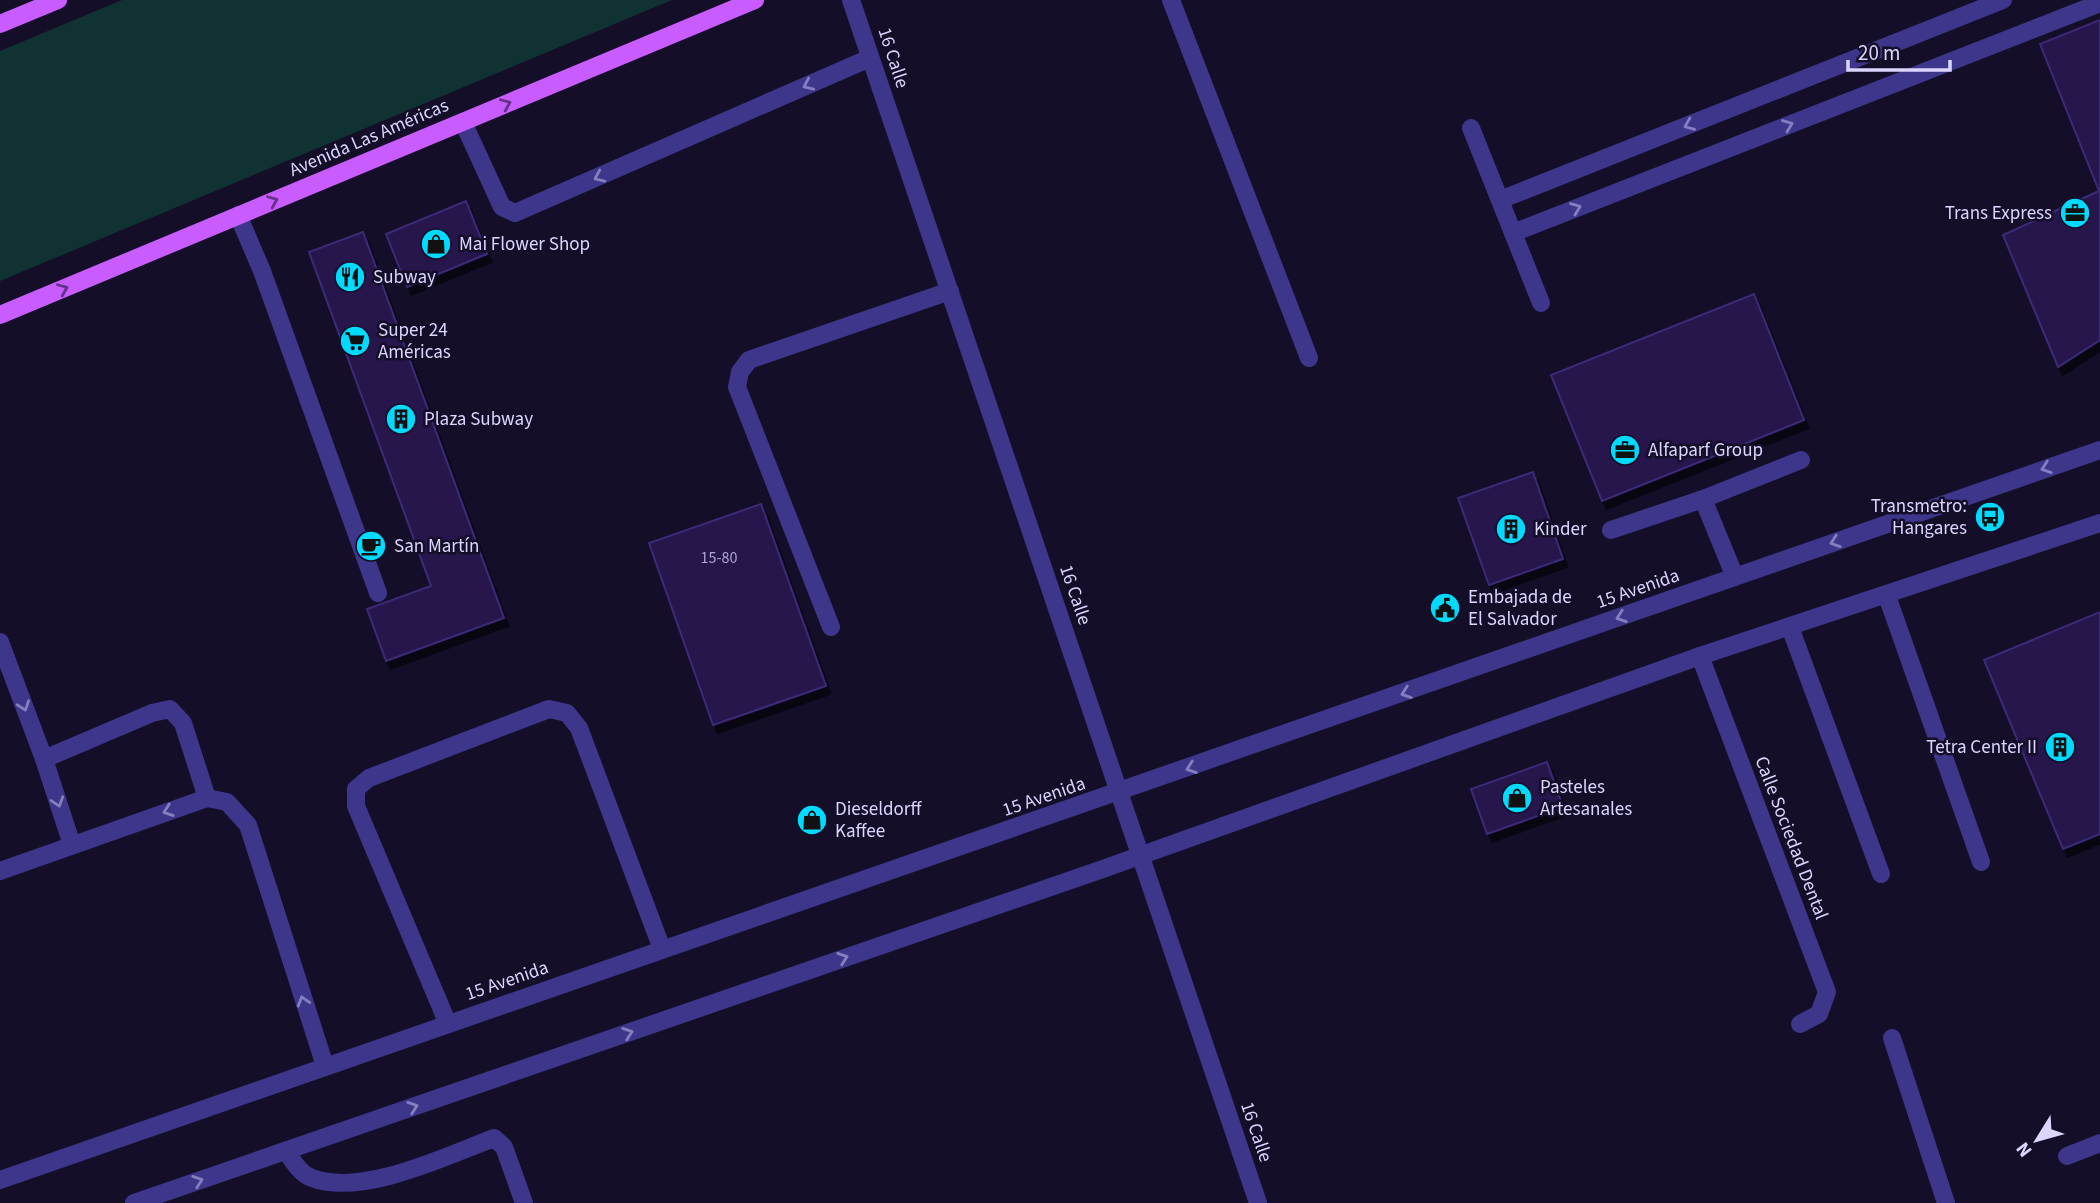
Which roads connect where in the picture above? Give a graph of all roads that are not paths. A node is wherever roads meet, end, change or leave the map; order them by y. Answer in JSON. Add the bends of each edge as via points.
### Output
{"nodes":[{"id":1,"x":851,"y":0,"type":"edge"},
{"id":2,"x":1171,"y":0,"type":"edge"},
{"id":3,"x":2003,"y":0,"type":"edge"},
{"id":4,"x":53,"y":1,"type":"edge"},
{"id":5,"x":751,"y":1,"type":"edge"},
{"id":6,"x":2100,"y":3,"type":"edge"},
{"id":7,"x":0,"y":24,"type":"edge"},
{"id":8,"x":870,"y":58,"type":"junction"},
{"id":9,"x":463,"y":122,"type":"junction"},
{"id":10,"x":1471,"y":128,"type":"dead end"},
{"id":11,"x":1500,"y":200,"type":"junction"},
{"id":12,"x":238,"y":215,"type":"junction"},
{"id":13,"x":1513,"y":233,"type":"junction"},
{"id":14,"x":950,"y":291,"type":"junction"},
{"id":15,"x":1541,"y":303,"type":"dead end"},
{"id":16,"x":0,"y":315,"type":"edge"},
{"id":17,"x":1309,"y":358,"type":"dead end"},
{"id":18,"x":2100,"y":450,"type":"edge"},
{"id":19,"x":1801,"y":460,"type":"dead end"},
{"id":20,"x":1703,"y":499,"type":"junction"},
{"id":21,"x":2100,"y":523,"type":"edge"},
{"id":22,"x":1611,"y":530,"type":"dead end"},
{"id":23,"x":1735,"y":577,"type":"junction"},
{"id":24,"x":377,"y":593,"type":"dead end"},
{"id":25,"x":1887,"y":596,"type":"junction"},
{"id":26,"x":831,"y":627,"type":"dead end"},
{"id":27,"x":1790,"y":627,"type":"junction"},
{"id":28,"x":0,"y":642,"type":"edge"},
{"id":29,"x":1700,"y":656,"type":"junction"},
{"id":30,"x":44,"y":759,"type":"junction"},
{"id":31,"x":1120,"y":793,"type":"junction"},
{"id":32,"x":207,"y":798,"type":"junction"},
{"id":33,"x":72,"y":845,"type":"junction"},
{"id":34,"x":1138,"y":856,"type":"junction"},
{"id":35,"x":1981,"y":862,"type":"dead end"},
{"id":36,"x":0,"y":871,"type":"edge"},
{"id":37,"x":1881,"y":874,"type":"dead end"},
{"id":38,"x":662,"y":949,"type":"junction"},
{"id":39,"x":448,"y":1024,"type":"junction"},
{"id":40,"x":1800,"y":1024,"type":"dead end"},
{"id":41,"x":1892,"y":1038,"type":"dead end"},
{"id":42,"x":325,"y":1066,"type":"junction"},
{"id":43,"x":2100,"y":1143,"type":"edge"},
{"id":44,"x":286,"y":1151,"type":"junction"},
{"id":45,"x":2067,"y":1156,"type":"dead end"},
{"id":46,"x":0,"y":1180,"type":"edge"},
{"id":47,"x":134,"y":1203,"type":"edge"},
{"id":48,"x":524,"y":1203,"type":"edge"},
{"id":49,"x":1258,"y":1203,"type":"edge"},
{"id":50,"x":1946,"y":1203,"type":"edge"}],
"edges":[{"from":1,"to":8,"type":"street","name":"16 Calle"},
{"from":2,"to":17,"type":"street"},
{"from":3,"to":11,"type":"street","one_way":true},
{"from":4,"to":7,"type":"main road"},
{"from":9,"to":5,"type":"main road","name":"Avenida Las Américas","one_way":true},
{"from":13,"to":6,"type":"street","one_way":true},
{"from":8,"to":9,"type":"street","one_way":true,"via":[[515,213],[502,207]]},
{"from":8,"to":14,"type":"street","name":"16 Calle"},
{"from":12,"to":9,"type":"main road","name":"Avenida Las Américas","one_way":true},
{"from":10,"to":11,"type":"street"},
{"from":11,"to":13,"type":"street"},
{"from":16,"to":12,"type":"main road","name":"Avenida Las Américas","one_way":true},
{"from":12,"to":24,"type":"street"},
{"from":13,"to":15,"type":"street"},
{"from":14,"to":26,"type":"street","via":[[749,360],[740,372],[737,387]]},
{"from":14,"to":31,"type":"street","name":"16 Calle"},
{"from":18,"to":23,"type":"street","name":"15 Avenida","one_way":true},
{"from":19,"to":20,"type":"street"},
{"from":20,"to":22,"type":"street"},
{"from":20,"to":23,"type":"street"},
{"from":21,"to":25,"type":"street"},
{"from":23,"to":31,"type":"street","name":"15 Avenida","one_way":true},
{"from":25,"to":27,"type":"street"},
{"from":25,"to":35,"type":"street"},
{"from":27,"to":29,"type":"street"},
{"from":27,"to":37,"type":"street"},
{"from":28,"to":30,"type":"street","one_way":true},
{"from":29,"to":34,"type":"street"},
{"from":29,"to":40,"type":"street","name":"Calle Sociedad Dental","via":[[1827,992],[1819,1014]]},
{"from":30,"to":32,"type":"street","via":[[152,712],[170,709],[183,723]]},
{"from":30,"to":33,"type":"street","one_way":true},
{"from":31,"to":34,"type":"street","name":"16 Calle"},
{"from":31,"to":38,"type":"street","name":"15 Avenida"},
{"from":32,"to":33,"type":"street","one_way":true},
{"from":42,"to":32,"type":"street","one_way":true,"via":[[248,825],[227,802]]},
{"from":33,"to":36,"type":"street"},
{"from":44,"to":34,"type":"street","one_way":true},
{"from":34,"to":49,"type":"street","name":"16 Calle"},
{"from":38,"to":39,"type":"street","name":"15 Avenida"},
{"from":38,"to":39,"type":"street","via":[[579,728],[567,713],[549,709],[369,778],[356,789],[356,806]]},
{"from":39,"to":42,"type":"street","name":"15 Avenida"},
{"from":41,"to":50,"type":"street"},
{"from":42,"to":46,"type":"street","name":"15 Avenida"},
{"from":43,"to":45,"type":"street"},
{"from":47,"to":44,"type":"street","one_way":true},
{"from":44,"to":48,"type":"street","via":[[311,1178],[345,1185],[422,1165],[494,1138],[504,1147]]}]}
